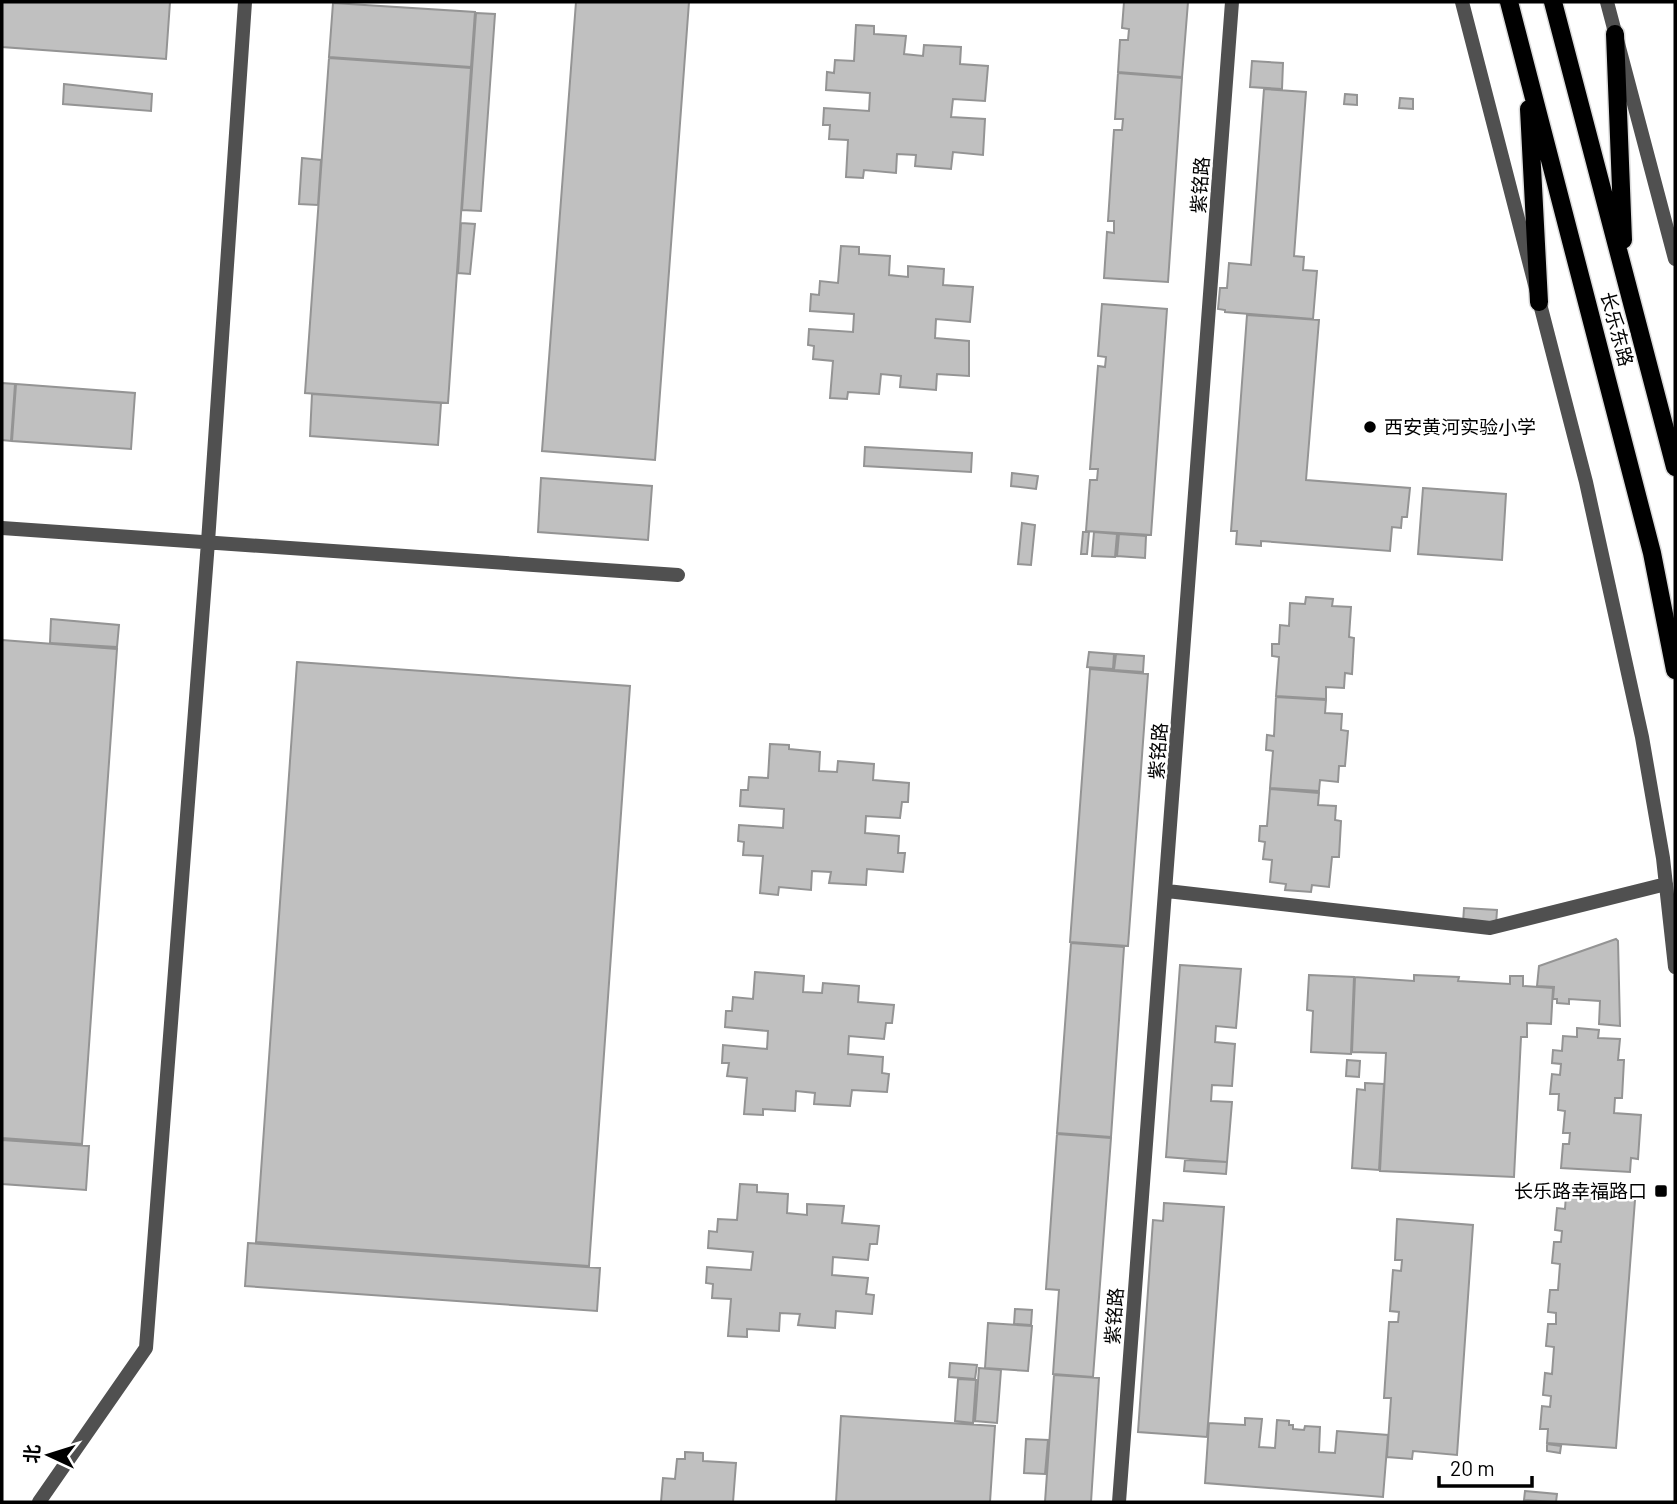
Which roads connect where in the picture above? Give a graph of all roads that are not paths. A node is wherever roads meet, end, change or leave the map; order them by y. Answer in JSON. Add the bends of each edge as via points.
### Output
{"nodes":[{"id":1,"x":245,"y":2,"type":"edge"},
{"id":2,"x":1232,"y":2,"type":"edge"},
{"id":3,"x":1462,"y":2,"type":"edge"},
{"id":4,"x":1509,"y":2,"type":"edge"},
{"id":5,"x":1553,"y":2,"type":"edge"},
{"id":6,"x":1607,"y":2,"type":"edge"},
{"id":7,"x":1615,"y":34,"type":"junction"},
{"id":8,"x":1527,"y":70,"type":"junction"},
{"id":9,"x":1675,"y":259,"type":"edge"},
{"id":10,"x":1624,"y":271,"type":"junction"},
{"id":11,"x":1539,"y":302,"type":"junction"},
{"id":12,"x":1675,"y":467,"type":"edge"},
{"id":13,"x":2,"y":528,"type":"edge"},
{"id":14,"x":208,"y":542,"type":"junction"},
{"id":15,"x":678,"y":575,"type":"dead end"},
{"id":16,"x":1675,"y":670,"type":"edge"},
{"id":17,"x":1666,"y":884,"type":"junction"},
{"id":18,"x":1167,"y":891,"type":"junction"},
{"id":19,"x":1675,"y":967,"type":"edge"},
{"id":20,"x":39,"y":1502,"type":"edge"},
{"id":21,"x":1119,"y":1502,"type":"edge"}],
"edges":[{"from":1,"to":14,"type":"street"},
{"from":2,"to":18,"type":"street","name":"紫铭路"},
{"from":3,"to":11,"type":"street"},
{"from":4,"to":8,"type":"main road","name":"长乐东路"},
{"from":5,"to":10,"type":"main road","name":"长乐东路"},
{"from":6,"to":7,"type":"street"},
{"from":7,"to":9,"type":"street"},
{"from":7,"to":10,"type":"main road"},
{"from":8,"to":11,"type":"main road"},
{"from":8,"to":16,"type":"main road","name":"长乐东路","via":[[1651,553]]},
{"from":10,"to":12,"type":"main road","name":"长乐东路"},
{"from":11,"to":17,"type":"street","via":[[1586,482],[1642,737]]},
{"from":13,"to":14,"type":"street"},
{"from":14,"to":15,"type":"street"},
{"from":14,"to":20,"type":"street","via":[[146,1348]]},
{"from":17,"to":18,"type":"street","via":[[1490,928]]},
{"from":17,"to":19,"type":"street"},
{"from":18,"to":21,"type":"street","name":"紫铭路"}]}
